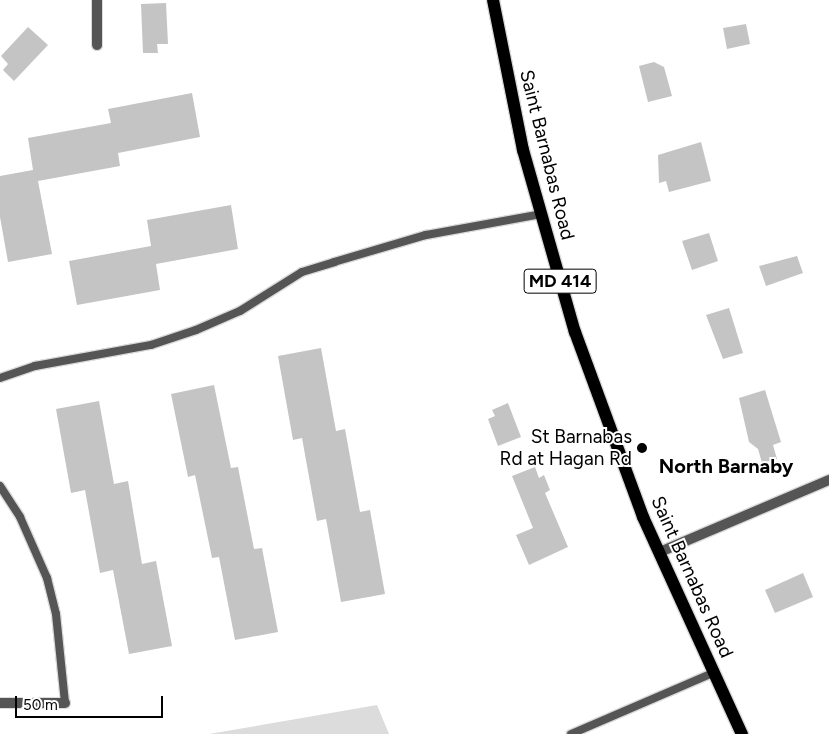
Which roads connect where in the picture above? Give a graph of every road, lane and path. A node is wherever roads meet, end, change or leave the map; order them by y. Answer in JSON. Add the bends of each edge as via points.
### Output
{"nodes":[{"id":1,"x":97,"y":0,"type":"edge"},
{"id":2,"x":493,"y":0,"type":"edge"},
{"id":3,"x":97,"y":45,"type":"dead end"},
{"id":4,"x":542,"y":214,"type":"junction"},
{"id":5,"x":0,"y":378,"type":"edge"},
{"id":6,"x":829,"y":480,"type":"edge"},
{"id":7,"x":0,"y":486,"type":"edge"},
{"id":8,"x":660,"y":552,"type":"junction"},
{"id":9,"x":715,"y":672,"type":"junction"},
{"id":10,"x":0,"y":703,"type":"edge"},
{"id":11,"x":65,"y":703,"type":"joint"},
{"id":12,"x":570,"y":734,"type":"edge"},
{"id":13,"x":742,"y":734,"type":"edge"}],
"edges":[{"from":1,"to":3,"type":"street"},
{"from":2,"to":4,"type":"main road","name":"Saint Barnabas Road","number":"MD 414","via":[[523,150]]},
{"from":4,"to":5,"type":"lane","via":[[426,235],[334,262],[302,272],[240,310],[196,330],[143,347],[35,366]]},
{"from":4,"to":8,"type":"main road","name":"Saint Barnabas Road","number":"MD 414","via":[[606,423]]},
{"from":6,"to":8,"type":"street"},
{"from":7,"to":11,"type":"lane","via":[[20,517],[47,578],[56,614]]},
{"from":8,"to":9,"type":"main road","name":"Saint Barnabas Road","number":"MD 414","via":[[676,596]]},
{"from":9,"to":12,"type":"lane"},
{"from":9,"to":13,"type":"main road","name":"Saint Barnabas Road","number":"MD 414"},
{"from":10,"to":11,"type":"street"}]}
